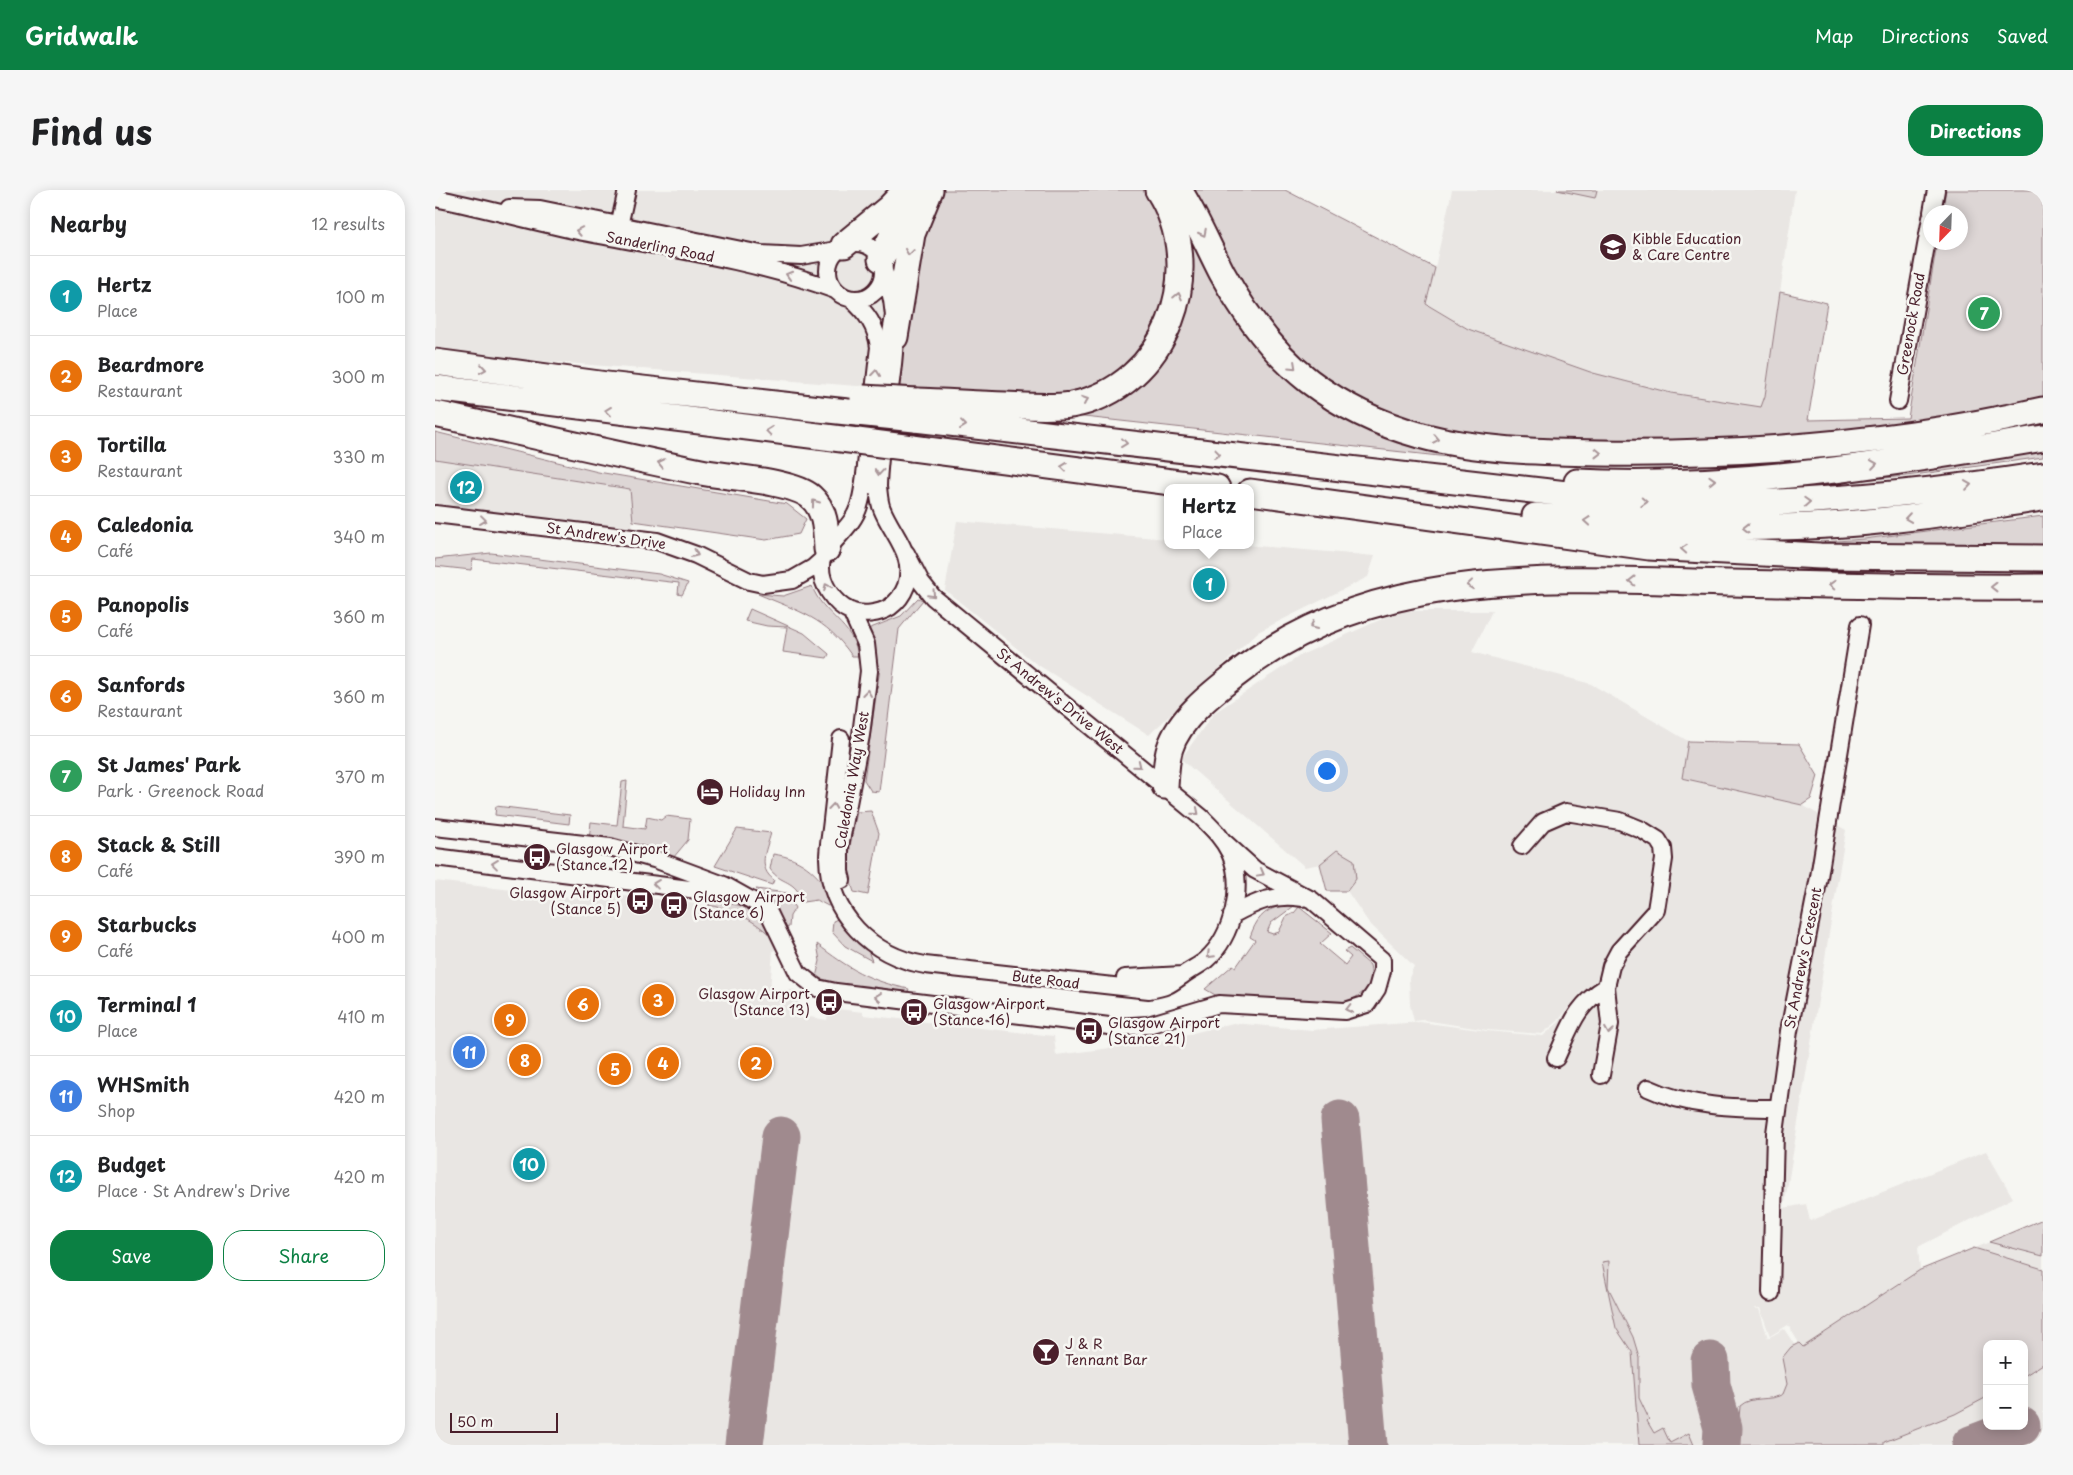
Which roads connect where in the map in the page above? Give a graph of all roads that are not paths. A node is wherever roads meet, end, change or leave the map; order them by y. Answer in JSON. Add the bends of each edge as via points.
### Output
{"nodes":[{"id":1,"x":627,"y":190,"type":"edge"},
{"id":2,"x":906,"y":190,"type":"edge"},
{"id":3,"x":926,"y":190,"type":"edge"},
{"id":4,"x":930,"y":190,"type":"edge"},
{"id":5,"x":1158,"y":190,"type":"edge"},
{"id":6,"x":1179,"y":190,"type":"edge"},
{"id":7,"x":1936,"y":190,"type":"edge"},
{"id":8,"x":435,"y":198,"type":"edge"},
{"id":9,"x":1933,"y":205,"type":"edge"},
{"id":10,"x":484,"y":208,"type":"junction"},
{"id":11,"x":619,"y":226,"type":"junction"},
{"id":12,"x":841,"y":248,"type":"junction"},
{"id":13,"x":1925,"y":250,"type":"edge"},
{"id":14,"x":882,"y":265,"type":"junction"},
{"id":15,"x":835,"y":290,"type":"junction"},
{"id":16,"x":851,"y":299,"type":"junction"},
{"id":17,"x":895,"y":337,"type":"junction"},
{"id":18,"x":435,"y":362,"type":"edge"},
{"id":19,"x":435,"y":388,"type":"edge"},
{"id":20,"x":1897,"y":401,"type":"dead end"},
{"id":21,"x":915,"y":410,"type":"junction"},
{"id":22,"x":2043,"y":410,"type":"edge"},
{"id":23,"x":435,"y":414,"type":"edge"},
{"id":24,"x":2043,"y":438,"type":"edge"},
{"id":25,"x":1353,"y":470,"type":"junction"},
{"id":26,"x":2043,"y":475,"type":"edge"},
{"id":27,"x":1165,"y":480,"type":"junction"},
{"id":28,"x":1191,"y":484,"type":"edge"},
{"id":29,"x":1202,"y":484,"type":"edge"},
{"id":30,"x":1254,"y":491,"type":"edge"},
{"id":31,"x":1254,"y":492,"type":"edge"},
{"id":32,"x":2043,"y":498,"type":"edge"},
{"id":33,"x":435,"y":514,"type":"edge"},
{"id":34,"x":906,"y":553,"type":"junction"},
{"id":35,"x":824,"y":554,"type":"junction"},
{"id":36,"x":2043,"y":558,"type":"edge"},
{"id":37,"x":2043,"y":587,"type":"edge"},
{"id":38,"x":851,"y":611,"type":"junction"},
{"id":39,"x":1860,"y":625,"type":"dead end"},
{"id":40,"x":841,"y":739,"type":"dead end"},
{"id":41,"x":1165,"y":786,"type":"junction"},
{"id":42,"x":435,"y":827,"type":"edge"},
{"id":43,"x":1224,"y":842,"type":"junction"},
{"id":44,"x":1522,"y":846,"type":"dead end"},
{"id":45,"x":435,"y":857,"type":"edge"},
{"id":46,"x":1312,"y":900,"type":"junction"},
{"id":47,"x":756,"y":902,"type":"junction"},
{"id":48,"x":1232,"y":915,"type":"junction"},
{"id":49,"x":907,"y":956,"type":"junction"},
{"id":50,"x":1606,"y":987,"type":"junction"},
{"id":51,"x":1557,"y":1058,"type":"dead end"},
{"id":52,"x":1601,"y":1075,"type":"dead end"},
{"id":53,"x":1649,"y":1088,"type":"dead end"},
{"id":54,"x":1778,"y":1108,"type":"junction"},
{"id":55,"x":1771,"y":1293,"type":"dead end"}],
"edges":[{"from":1,"to":11,"type":"street"},
{"from":2,"to":12,"type":"highway"},
{"from":3,"to":14,"type":"highway","via":[[901,220]]},
{"from":4,"to":17,"type":"highway","one_way":true,"via":[[911,234]]},
{"from":21,"to":5,"type":"highway","one_way":true,"via":[[1071,405],[1106,392],[1135,371],[1164,336],[1173,315],[1181,278],[1177,237],[1169,206]]},
{"from":6,"to":22,"type":"highway","one_way":true,"via":[[1236,297],[1265,338],[1288,362],[1351,409],[1422,436],[1554,452],[1688,452],[1865,439],[1973,425]]},
{"from":7,"to":9,"type":"street"},
{"from":8,"to":10,"type":"street","name":"Sanderling Road"},
{"from":10,"to":11,"type":"street","name":"Sanderling Road","via":[[539,209]]},
{"from":15,"to":10,"type":"street","name":"Sanderling Road","one_way":true,"via":[[778,271],[542,224]]},
{"from":11,"to":12,"type":"street","name":"Sanderling Road","via":[[770,255],[801,256]]},
{"from":12,"to":14,"type":"street","via":[[862,244],[870,247]]},
{"from":12,"to":15,"type":"street","via":[[828,265]]},
{"from":13,"to":20,"type":"street","name":"Greenock Road"},
{"from":14,"to":16,"type":"street","via":[[877,289],[861,299]]},
{"from":14,"to":17,"type":"street","name":"St Andrew's Drive West","via":[[894,307]]},
{"from":15,"to":16,"type":"street"},
{"from":35,"to":16,"type":"street","name":"St Andrew's Drive","one_way":true,"via":[[851,525],[859,506],[879,347],[868,315]]},
{"from":17,"to":34,"type":"street","name":"St Andrew's Drive West","one_way":true,"via":[[878,487],[881,508]]},
{"from":18,"to":21,"type":"highway","one_way":true,"bridge":true,"via":[[607,385]]},
{"from":27,"to":19,"type":"highway","one_way":true,"bridge":true},
{"from":21,"to":25,"type":"highway","one_way":true},
{"from":35,"to":23,"type":"highway","one_way":true,"via":[[826,534],[820,510],[810,496],[795,489]]},
{"from":25,"to":24,"type":"highway","one_way":true,"via":[[1593,482],[1728,479],[1840,469]]},
{"from":25,"to":26,"type":"highway","one_way":true,"via":[[1593,498],[1701,505],[1858,498]]},
{"from":27,"to":28,"type":"highway"},
{"from":27,"to":29,"type":"highway"},
{"from":32,"to":30,"type":"highway","one_way":true,"via":[[1897,519],[1724,528],[1581,521]]},
{"from":36,"to":31,"type":"highway","one_way":true,"via":[[1820,556],[1649,546]]},
{"from":33,"to":35,"type":"street","name":"St Andrew's Drive","one_way":true,"via":[[657,542],[763,584],[792,580],[813,568]]},
{"from":34,"to":38,"type":"street","via":[[908,577],[898,600],[880,612]]},
{"from":34,"to":41,"type":"street","name":"St Andrew's Drive West","one_way":true,"via":[[933,597]]},
{"from":38,"to":35,"type":"street","one_way":true,"via":[[835,600],[825,586],[821,569]]},
{"from":37,"to":41,"type":"highway","one_way":true,"via":[[1577,580],[1483,584],[1398,596],[1362,606],[1293,635],[1219,688],[1191,715],[1173,741]]},
{"from":49,"to":38,"type":"street","name":"Caledonia Way West","one_way":true,"via":[[866,924],[851,905],[840,872],[840,846],[861,735],[869,671],[866,644]]},
{"from":39,"to":54,"type":"street","name":"St Andrew's Crescent"},
{"from":49,"to":40,"type":"street","name":"Caledonia Way West","one_way":true,"via":[[883,951],[863,937],[842,910],[834,890],[828,856]]},
{"from":41,"to":43,"type":"street","name":"St Andrew's Drive West","one_way":true,"via":[[1201,816]]},
{"from":42,"to":47,"type":"street","via":[[632,852],[724,884]]},
{"from":43,"to":46,"type":"street","name":"St Andrew's Drive West","one_way":true,"via":[[1255,870]]},
{"from":43,"to":48,"type":"street","name":"St Andrew's Drive West","via":[[1233,862],[1235,877]]},
{"from":44,"to":50,"type":"street","via":[[1543,822],[1566,812],[1620,821],[1658,840],[1663,848],[1656,910],[1619,951]]},
{"from":47,"to":45,"type":"street","one_way":true,"via":[[696,889]]},
{"from":46,"to":47,"type":"street","name":"St Andrew's Drive West","one_way":true,"via":[[1382,960],[1377,989],[1367,1004],[1345,1011],[1219,1004],[1148,1026],[1117,1027],[817,988],[798,973],[767,909]]},
{"from":46,"to":48,"type":"street","via":[[1287,895],[1270,897]]},
{"from":48,"to":49,"type":"street","name":"Bute Road","one_way":true,"via":[[1218,947],[1183,975],[1131,979],[927,955]]},
{"from":50,"to":51,"type":"street","via":[[1579,1008]]},
{"from":50,"to":52,"type":"street","one_way":true,"via":[[1611,1024]]},
{"from":53,"to":54,"type":"street","via":[[1667,1097],[1689,1102]]},
{"from":54,"to":55,"type":"street","name":"St Andrew's Crescent"}]}
